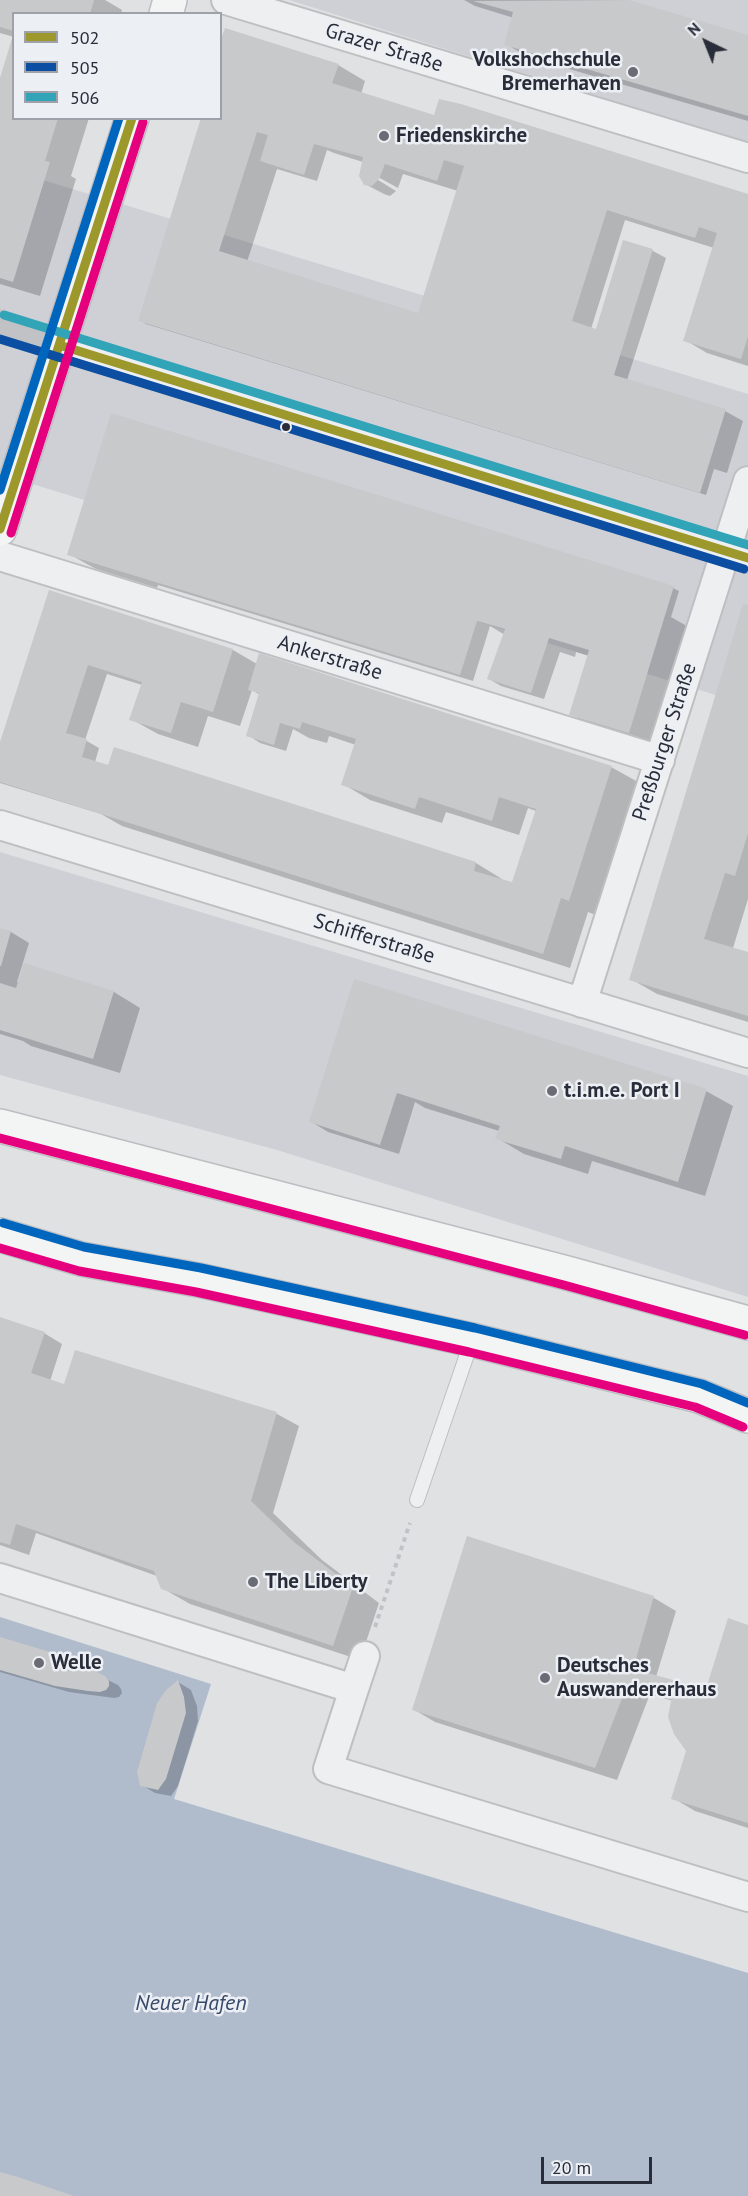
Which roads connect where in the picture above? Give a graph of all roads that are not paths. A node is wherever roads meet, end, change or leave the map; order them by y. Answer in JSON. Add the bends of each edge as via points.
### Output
{"nodes":[{"id":1,"x":226,"y":0,"type":"edge"},
{"id":2,"x":131,"y":120,"type":"edge"},
{"id":3,"x":748,"y":158,"type":"edge"},
{"id":4,"x":0,"y":326,"type":"edge"},
{"id":5,"x":59,"y":345,"type":"junction"},
{"id":6,"x":748,"y":481,"type":"edge"},
{"id":7,"x":0,"y":529,"type":"edge"},
{"id":8,"x":737,"y":554,"type":"edge"},
{"id":9,"x":0,"y":556,"type":"edge"},
{"id":10,"x":660,"y":760,"type":"junction"},
{"id":11,"x":0,"y":825,"type":"edge"},
{"id":12,"x":582,"y":1003,"type":"junction"},
{"id":13,"x":748,"y":1053,"type":"edge"},
{"id":14,"x":0,"y":1126,"type":"edge"},
{"id":15,"x":0,"y":1235,"type":"edge"},
{"id":16,"x":748,"y":1323,"type":"edge"},
{"id":17,"x":472,"y":1340,"type":"junction"},
{"id":18,"x":748,"y":1416,"type":"edge"},
{"id":19,"x":417,"y":1500,"type":"road end"},
{"id":20,"x":0,"y":1578,"type":"edge"},
{"id":21,"x":365,"y":1656,"type":"road end"},
{"id":22,"x":354,"y":1689,"type":"junction"},
{"id":23,"x":748,"y":1897,"type":"edge"}],
"edges":[{"from":1,"to":3,"type":"street","name":"Grazer Straße"},
{"from":2,"to":5,"type":"main road"},
{"from":4,"to":5,"type":"street"},
{"from":5,"to":7,"type":"main road"},
{"from":5,"to":8,"type":"street"},
{"from":6,"to":8,"type":"street","name":"Preßburger Straße"},
{"from":8,"to":10,"type":"street","name":"Preßburger Straße"},
{"from":9,"to":10,"type":"street","name":"Ankerstraße"},
{"from":10,"to":12,"type":"street","name":"Preßburger Straße"},
{"from":11,"to":12,"type":"street","name":"Schifferstraße"},
{"from":12,"to":13,"type":"street","name":"Schifferstraße"},
{"from":14,"to":16,"type":"main road"},
{"from":15,"to":17,"type":"main road","via":[[81,1259],[198,1280]]},
{"from":17,"to":18,"type":"main road","via":[[699,1396]]},
{"from":17,"to":19,"type":"lane"},
{"from":20,"to":22,"type":"street"},
{"from":21,"to":22,"type":"street"},
{"from":22,"to":23,"type":"street","via":[[328,1769]]}]}
